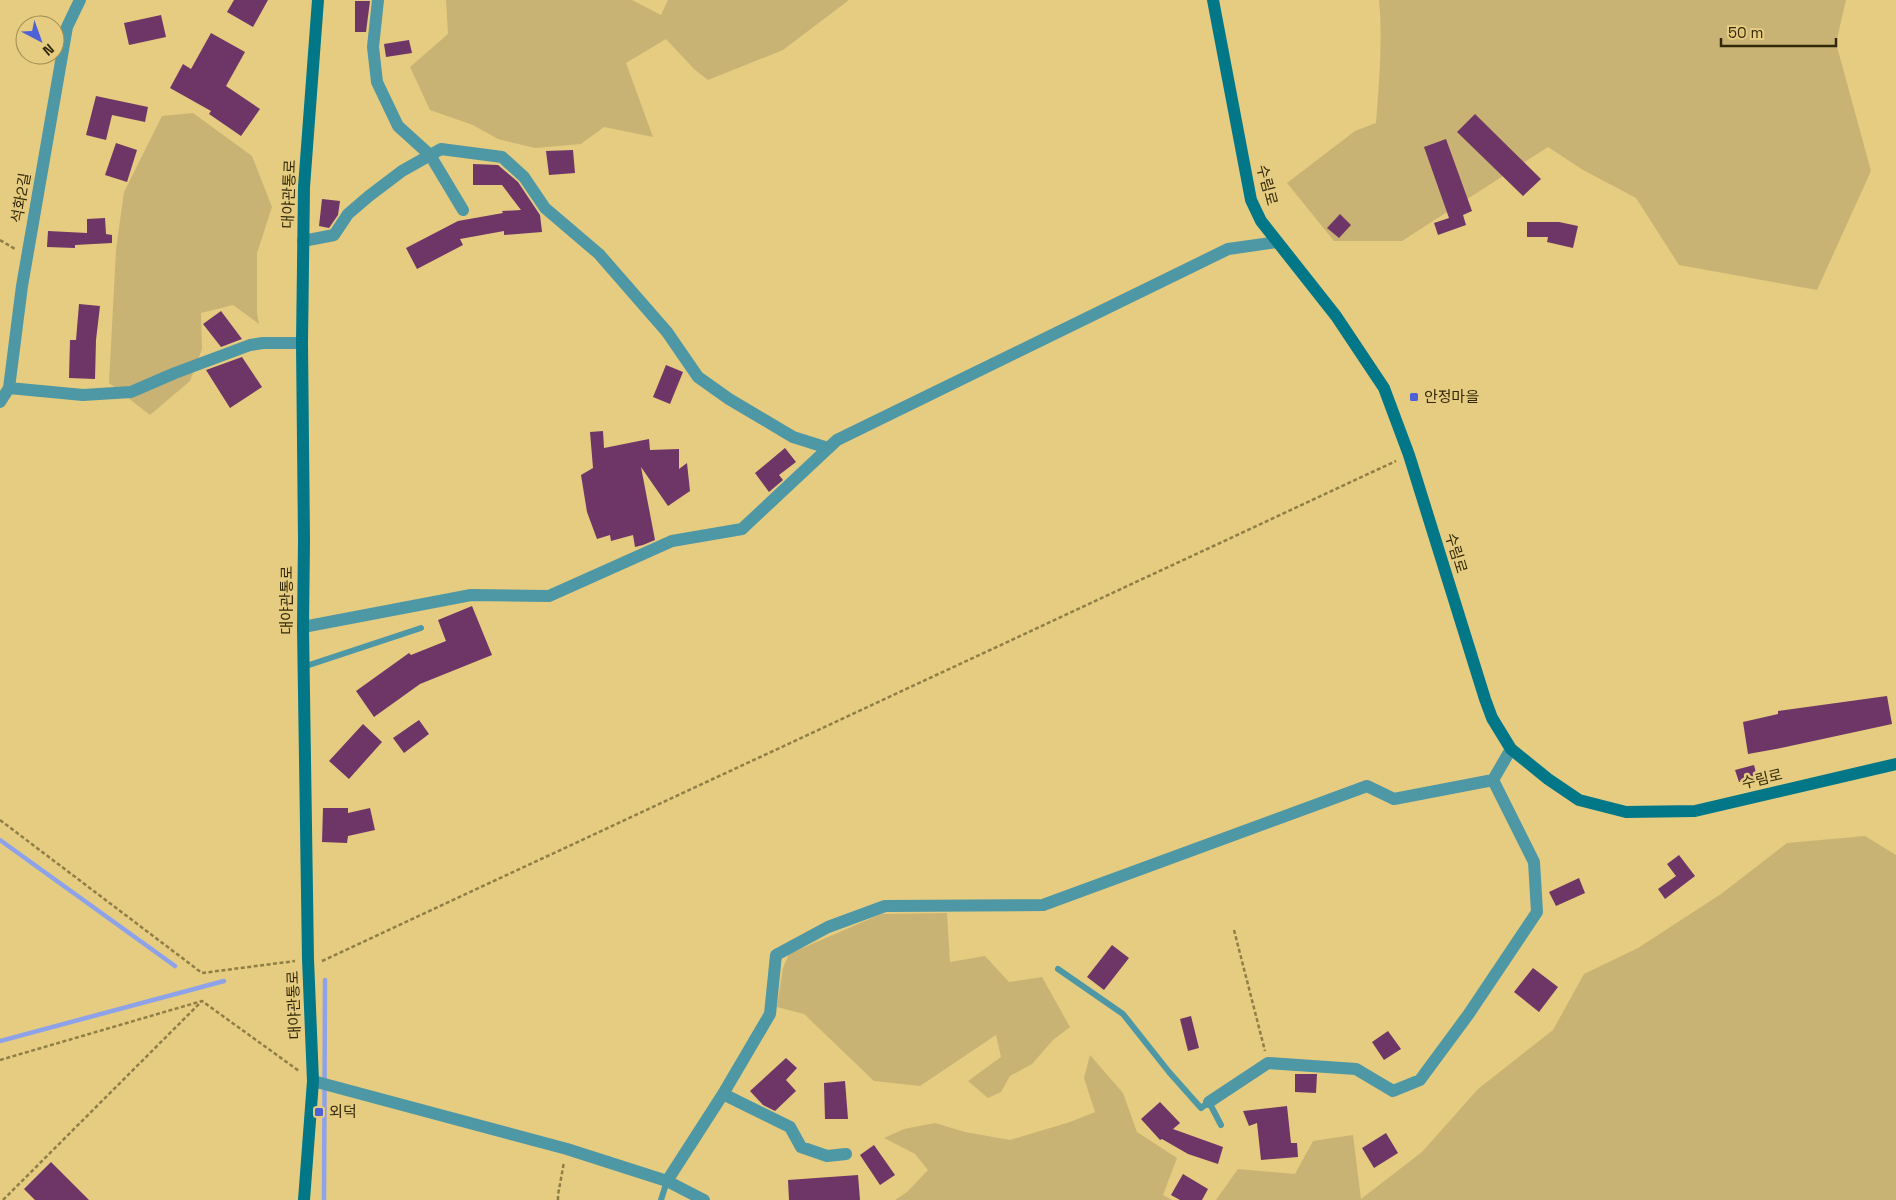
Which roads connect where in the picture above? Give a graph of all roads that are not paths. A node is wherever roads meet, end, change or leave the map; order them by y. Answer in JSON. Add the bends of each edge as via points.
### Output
{"nodes":[{"id":1,"x":80,"y":0,"type":"edge"},
{"id":2,"x":318,"y":0,"type":"edge"},
{"id":3,"x":378,"y":0,"type":"edge"},
{"id":4,"x":1213,"y":0,"type":"edge"},
{"id":5,"x":430,"y":155,"type":"junction"},
{"id":6,"x":463,"y":210,"type":"dead end"},
{"id":7,"x":303,"y":241,"type":"junction"},
{"id":8,"x":1277,"y":242,"type":"junction"},
{"id":9,"x":302,"y":343,"type":"junction"},
{"id":10,"x":10,"y":388,"type":"junction"},
{"id":11,"x":0,"y":402,"type":"edge"},
{"id":12,"x":828,"y":448,"type":"junction"},
{"id":13,"x":303,"y":627,"type":"junction"},
{"id":14,"x":422,"y":628,"type":"dead end"},
{"id":15,"x":304,"y":667,"type":"junction"},
{"id":16,"x":1511,"y":749,"type":"junction"},
{"id":17,"x":1896,"y":764,"type":"edge"},
{"id":18,"x":1493,"y":780,"type":"junction"},
{"id":19,"x":1058,"y":969,"type":"dead end"},
{"id":20,"x":320,"y":1083,"type":"junction"},
{"id":21,"x":723,"y":1094,"type":"junction"},
{"id":22,"x":1209,"y":1102,"type":"junction"},
{"id":23,"x":1220,"y":1125,"type":"dead end"},
{"id":24,"x":846,"y":1154,"type":"dead end"},
{"id":25,"x":667,"y":1182,"type":"junction"},
{"id":26,"x":304,"y":1200,"type":"edge"},
{"id":27,"x":661,"y":1200,"type":"edge"},
{"id":28,"x":704,"y":1200,"type":"edge"}],
"edges":[{"from":1,"to":10,"type":"street","name":"석화2길","via":[[67,27],[22,286]]},
{"from":2,"to":7,"type":"main road","name":"대야관통로"},
{"from":3,"to":5,"type":"street","via":[[372,47],[377,82],[398,126]]},
{"from":4,"to":8,"type":"main road","name":"수림로","via":[[1250,200],[1260,221]]},
{"from":5,"to":6,"type":"street"},
{"from":5,"to":7,"type":"street","via":[[369,196],[348,214],[334,235]]},
{"from":5,"to":12,"type":"street","via":[[441,149],[502,157],[524,177],[545,208],[599,254],[667,332],[698,377],[729,400],[794,437]]},
{"from":7,"to":9,"type":"main road","name":"대야관통로"},
{"from":8,"to":12,"type":"street","via":[[1228,249],[837,440]]},
{"from":8,"to":16,"type":"main road","name":"수림로","via":[[1336,316],[1384,388],[1409,455],[1485,699],[1492,718]]},
{"from":9,"to":10,"type":"street","via":[[250,345],[130,392],[83,395]]},
{"from":9,"to":13,"type":"main road","name":"대야관통로"},
{"from":10,"to":11,"type":"street","name":"석화2길"},
{"from":12,"to":13,"type":"street","via":[[742,529],[672,541],[548,596],[471,595]]},
{"from":13,"to":15,"type":"main road","name":"대야관통로"},
{"from":14,"to":15,"type":"lane"},
{"from":15,"to":20,"type":"main road","name":"대야관통로","via":[[309,963]]},
{"from":16,"to":17,"type":"main road","name":"수림로","via":[[1579,800],[1626,812],[1695,811]]},
{"from":16,"to":18,"type":"street"},
{"from":18,"to":21,"type":"street","via":[[1394,800],[1367,786],[1043,905],[885,906],[828,927],[776,955],[770,1014]]},
{"from":18,"to":22,"type":"street","via":[[1534,862],[1537,912],[1420,1080],[1393,1091],[1356,1069],[1268,1063]]},
{"from":19,"to":22,"type":"lane","via":[[1123,1014],[1201,1108]]},
{"from":20,"to":25,"type":"street","via":[[567,1149]]},
{"from":20,"to":26,"type":"main road","name":"대야관통로"},
{"from":21,"to":24,"type":"street","via":[[790,1127],[801,1147],[827,1156]]},
{"from":21,"to":25,"type":"street"},
{"from":22,"to":23,"type":"lane"},
{"from":25,"to":27,"type":"lane"},
{"from":25,"to":28,"type":"street"}]}
